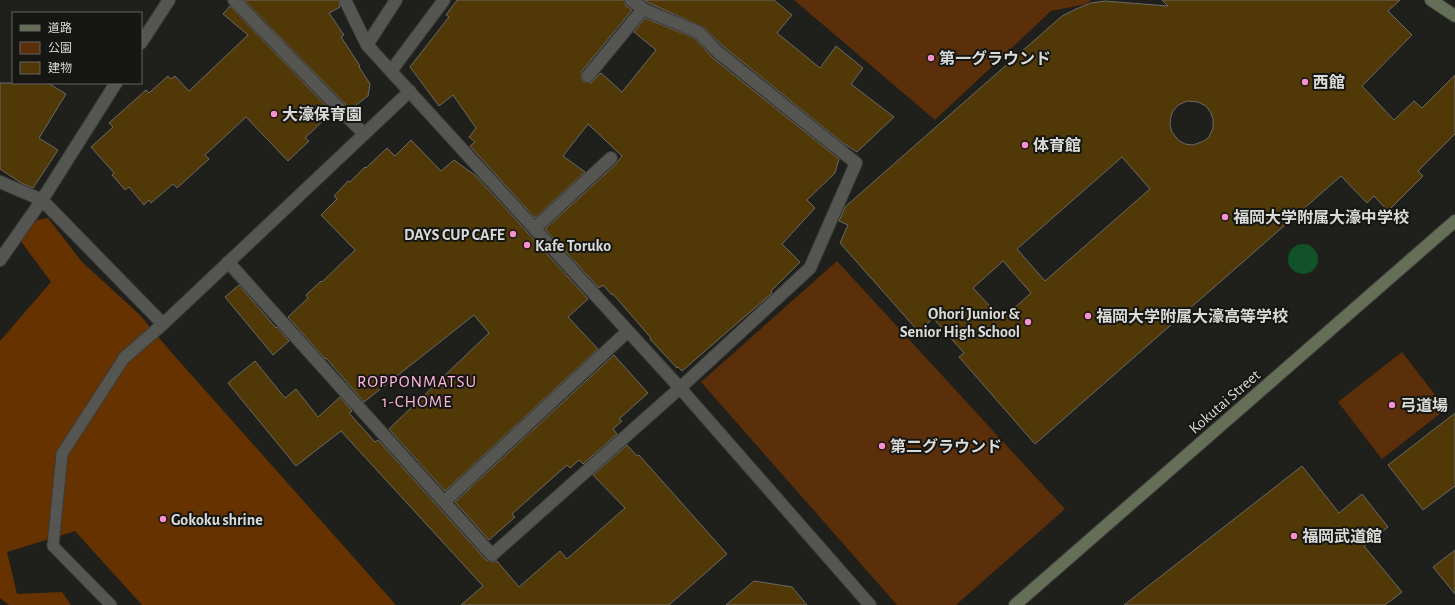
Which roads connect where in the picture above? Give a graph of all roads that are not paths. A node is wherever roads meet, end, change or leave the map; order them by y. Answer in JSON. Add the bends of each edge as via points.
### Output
{"nodes":[{"id":1,"x":169,"y":0,"type":"edge"},
{"id":2,"x":234,"y":0,"type":"edge"},
{"id":3,"x":345,"y":0,"type":"edge"},
{"id":4,"x":396,"y":0,"type":"edge"},
{"id":5,"x":444,"y":0,"type":"edge"},
{"id":6,"x":631,"y":0,"type":"edge"},
{"id":7,"x":1431,"y":0,"type":"edge"},
{"id":8,"x":643,"y":9,"type":"junction"},
{"id":9,"x":1455,"y":16,"type":"edge"},
{"id":10,"x":142,"y":41,"type":"edge"},
{"id":11,"x":367,"y":45,"type":"junction"},
{"id":12,"x":391,"y":71,"type":"junction"},
{"id":13,"x":588,"y":76,"type":"dead end"},
{"id":14,"x":115,"y":84,"type":"edge"},
{"id":15,"x":410,"y":91,"type":"junction"},
{"id":16,"x":364,"y":134,"type":"junction"},
{"id":17,"x":611,"y":158,"type":"dead end"},
{"id":18,"x":0,"y":182,"type":"edge"},
{"id":19,"x":42,"y":200,"type":"junction"},
{"id":20,"x":1455,"y":221,"type":"edge"},
{"id":21,"x":535,"y":228,"type":"junction"},
{"id":22,"x":0,"y":260,"type":"edge"},
{"id":23,"x":228,"y":262,"type":"junction"},
{"id":24,"x":163,"y":324,"type":"junction"},
{"id":25,"x":628,"y":331,"type":"junction"},
{"id":26,"x":124,"y":358,"type":"joint"},
{"id":27,"x":680,"y":388,"type":"junction"},
{"id":28,"x":444,"y":502,"type":"junction"},
{"id":29,"x":111,"y":605,"type":"edge"},
{"id":30,"x":870,"y":605,"type":"edge"},
{"id":31,"x":1015,"y":605,"type":"edge"}],
"edges":[{"from":1,"to":10,"type":"street"},
{"from":2,"to":16,"type":"street"},
{"from":3,"to":11,"type":"street"},
{"from":4,"to":11,"type":"street"},
{"from":5,"to":12,"type":"street"},
{"from":6,"to":8,"type":"street"},
{"from":7,"to":9,"type":"street"},
{"from":8,"to":13,"type":"street"},
{"from":8,"to":27,"type":"street","via":[[698,32],[719,53],[856,163],[810,268]]},
{"from":11,"to":12,"type":"street"},
{"from":12,"to":15,"type":"street"},
{"from":14,"to":19,"type":"street"},
{"from":15,"to":16,"type":"street"},
{"from":15,"to":21,"type":"street"},
{"from":16,"to":23,"type":"street"},
{"from":17,"to":21,"type":"street"},
{"from":18,"to":19,"type":"street"},
{"from":19,"to":22,"type":"street"},
{"from":19,"to":24,"type":"street"},
{"from":20,"to":31,"type":"street","name":"Kokutai Street"},
{"from":21,"to":25,"type":"street"},
{"from":23,"to":24,"type":"street"},
{"from":23,"to":28,"type":"street"},
{"from":24,"to":26,"type":"street"},
{"from":25,"to":27,"type":"street"},
{"from":25,"to":28,"type":"street"},
{"from":26,"to":29,"type":"lane","via":[[62,454],[53,546]]},
{"from":27,"to":28,"type":"street","via":[[492,555]]},
{"from":27,"to":30,"type":"street"}]}
